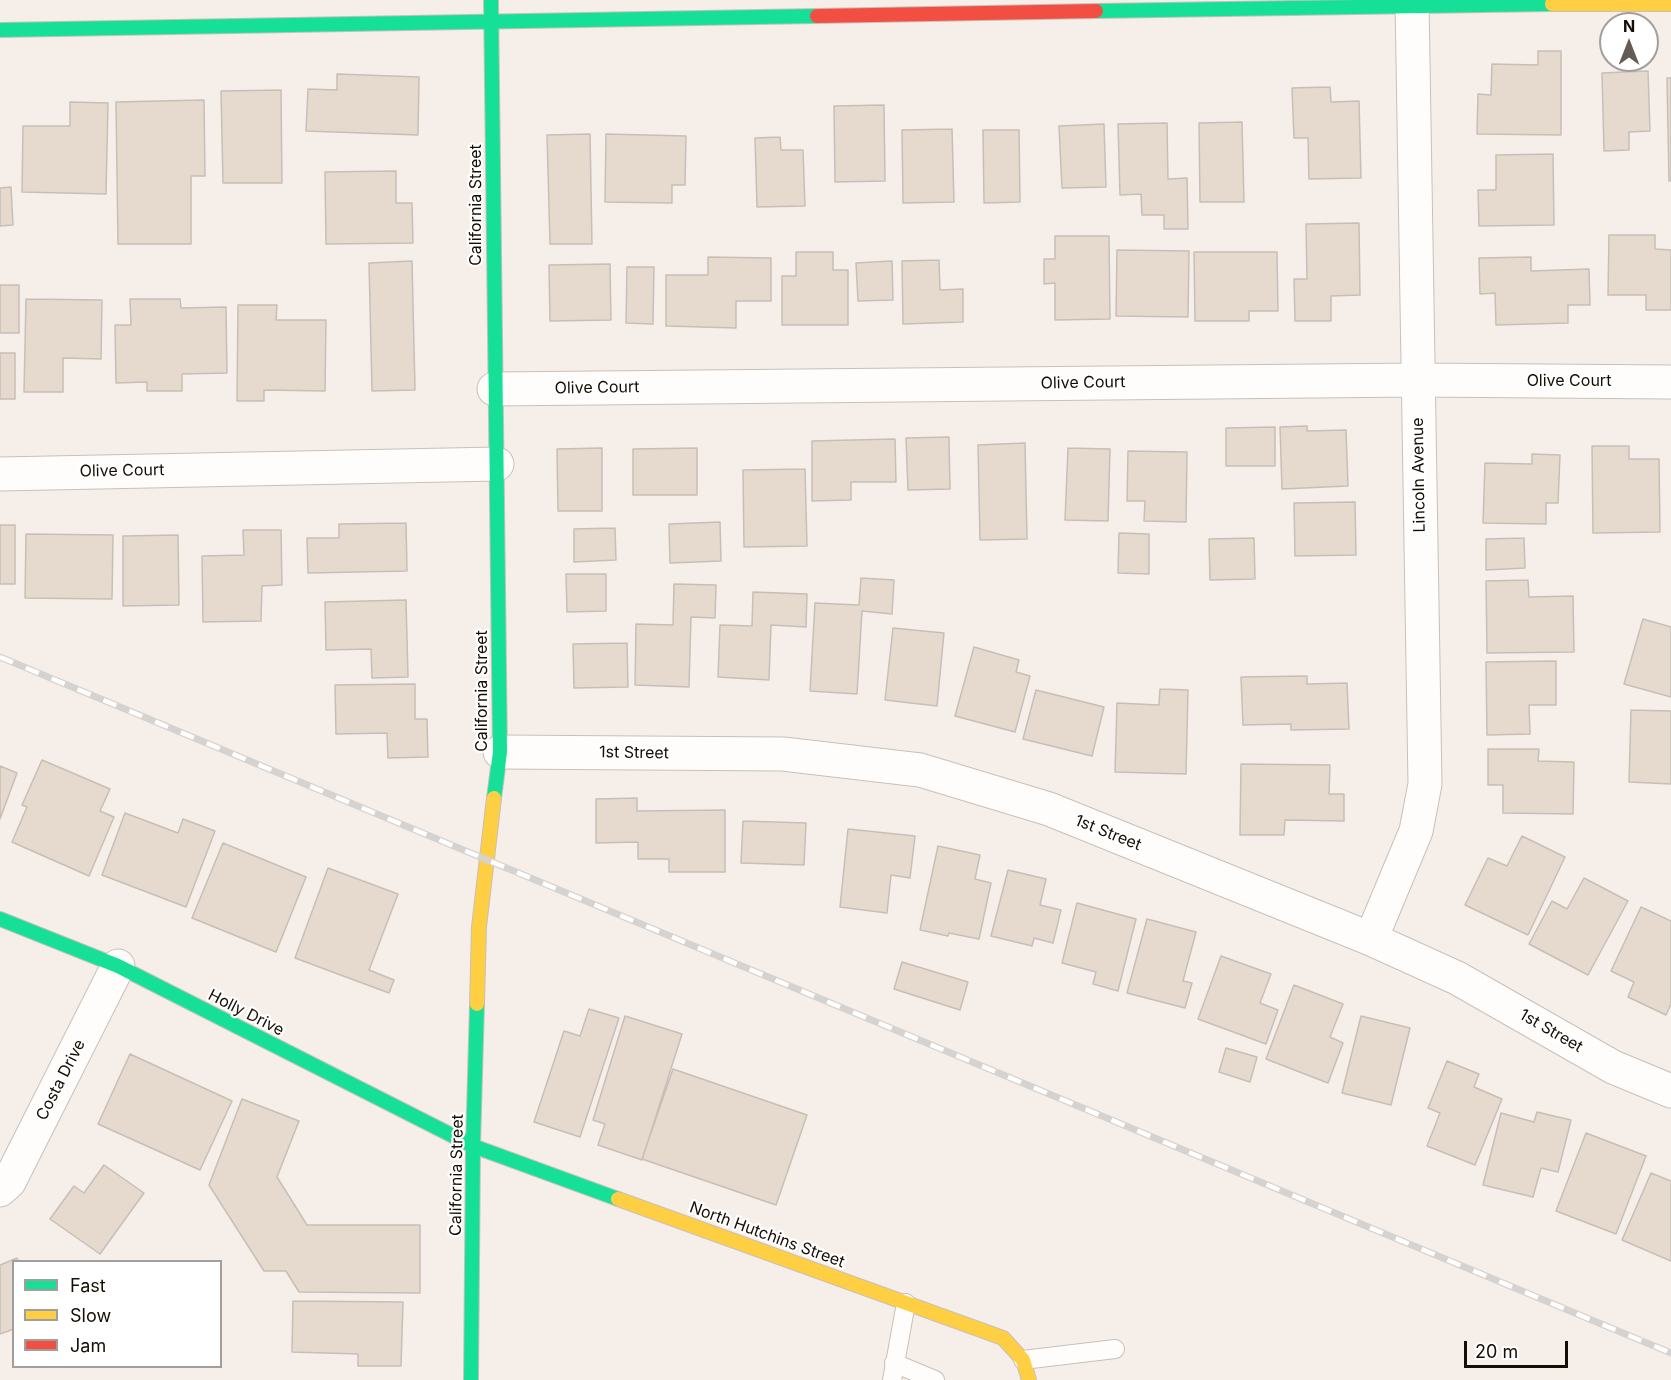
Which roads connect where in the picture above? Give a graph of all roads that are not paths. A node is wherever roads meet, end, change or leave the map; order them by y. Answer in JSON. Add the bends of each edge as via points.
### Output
{"nodes":[{"id":1,"x":491,"y":0,"type":"edge"},
{"id":2,"x":1412,"y":3,"type":"edge"},
{"id":3,"x":1671,"y":4,"type":"edge"},
{"id":4,"x":492,"y":20,"type":"junction"},
{"id":5,"x":0,"y":30,"type":"edge"},
{"id":6,"x":1417,"y":380,"type":"junction"},
{"id":7,"x":1671,"y":382,"type":"edge"},
{"id":8,"x":494,"y":389,"type":"junction"},
{"id":9,"x":496,"y":464,"type":"junction"},
{"id":10,"x":0,"y":474,"type":"edge"},
{"id":11,"x":500,"y":752,"type":"junction"},
{"id":12,"x":0,"y":919,"type":"edge"},
{"id":13,"x":1371,"y":939,"type":"junction"},
{"id":14,"x":118,"y":966,"type":"junction"},
{"id":15,"x":1671,"y":1091,"type":"edge"},
{"id":16,"x":473,"y":1146,"type":"junction"},
{"id":17,"x":0,"y":1190,"type":"edge"},
{"id":18,"x":906,"y":1303,"type":"junction"},
{"id":19,"x":1115,"y":1349,"type":"dead end"},
{"id":20,"x":1023,"y":1360,"type":"junction"},
{"id":21,"x":893,"y":1371,"type":"edge"},
{"id":22,"x":471,"y":1380,"type":"edge"},
{"id":23,"x":935,"y":1380,"type":"edge"},
{"id":24,"x":1029,"y":1380,"type":"edge"}],
"edges":[{"from":1,"to":4,"type":"street","name":"California Street"},
{"from":2,"to":3,"type":"street"},
{"from":2,"to":4,"type":"street"},
{"from":2,"to":6,"type":"street","name":"Lincoln Avenue"},
{"from":4,"to":5,"type":"street"},
{"from":4,"to":8,"type":"street","name":"California Street"},
{"from":6,"to":7,"type":"street","name":"Olive Court"},
{"from":6,"to":8,"type":"street","name":"Olive Court"},
{"from":6,"to":13,"type":"street","name":"Lincoln Avenue","via":[[1425,784],[1416,831]]},
{"from":8,"to":9,"type":"street","name":"California Street"},
{"from":9,"to":10,"type":"street","name":"Olive Court"},
{"from":9,"to":11,"type":"street","name":"California Street"},
{"from":11,"to":13,"type":"street","name":"1st Street","via":[[783,754],[920,770],[1049,809]]},
{"from":11,"to":16,"type":"street","name":"California Street","via":[[479,927]]},
{"from":12,"to":14,"type":"street","name":"Holly Drive"},
{"from":13,"to":15,"type":"street","name":"1st Street","via":[[1457,978],[1613,1066]]},
{"from":14,"to":16,"type":"street","name":"Holly Drive"},
{"from":14,"to":17,"type":"street","name":"Costa Drive","via":[[9,1182]]},
{"from":16,"to":18,"type":"street","name":"North Hutchins Street"},
{"from":16,"to":22,"type":"street","name":"California Street"},
{"from":18,"to":20,"type":"street","name":"North Hutchins Street","via":[[1003,1338]]},
{"from":18,"to":21,"type":"lane"},
{"from":19,"to":20,"type":"lane"},
{"from":20,"to":24,"type":"street","name":"North Hutchins Street"},
{"from":21,"to":23,"type":"lane"}]}
